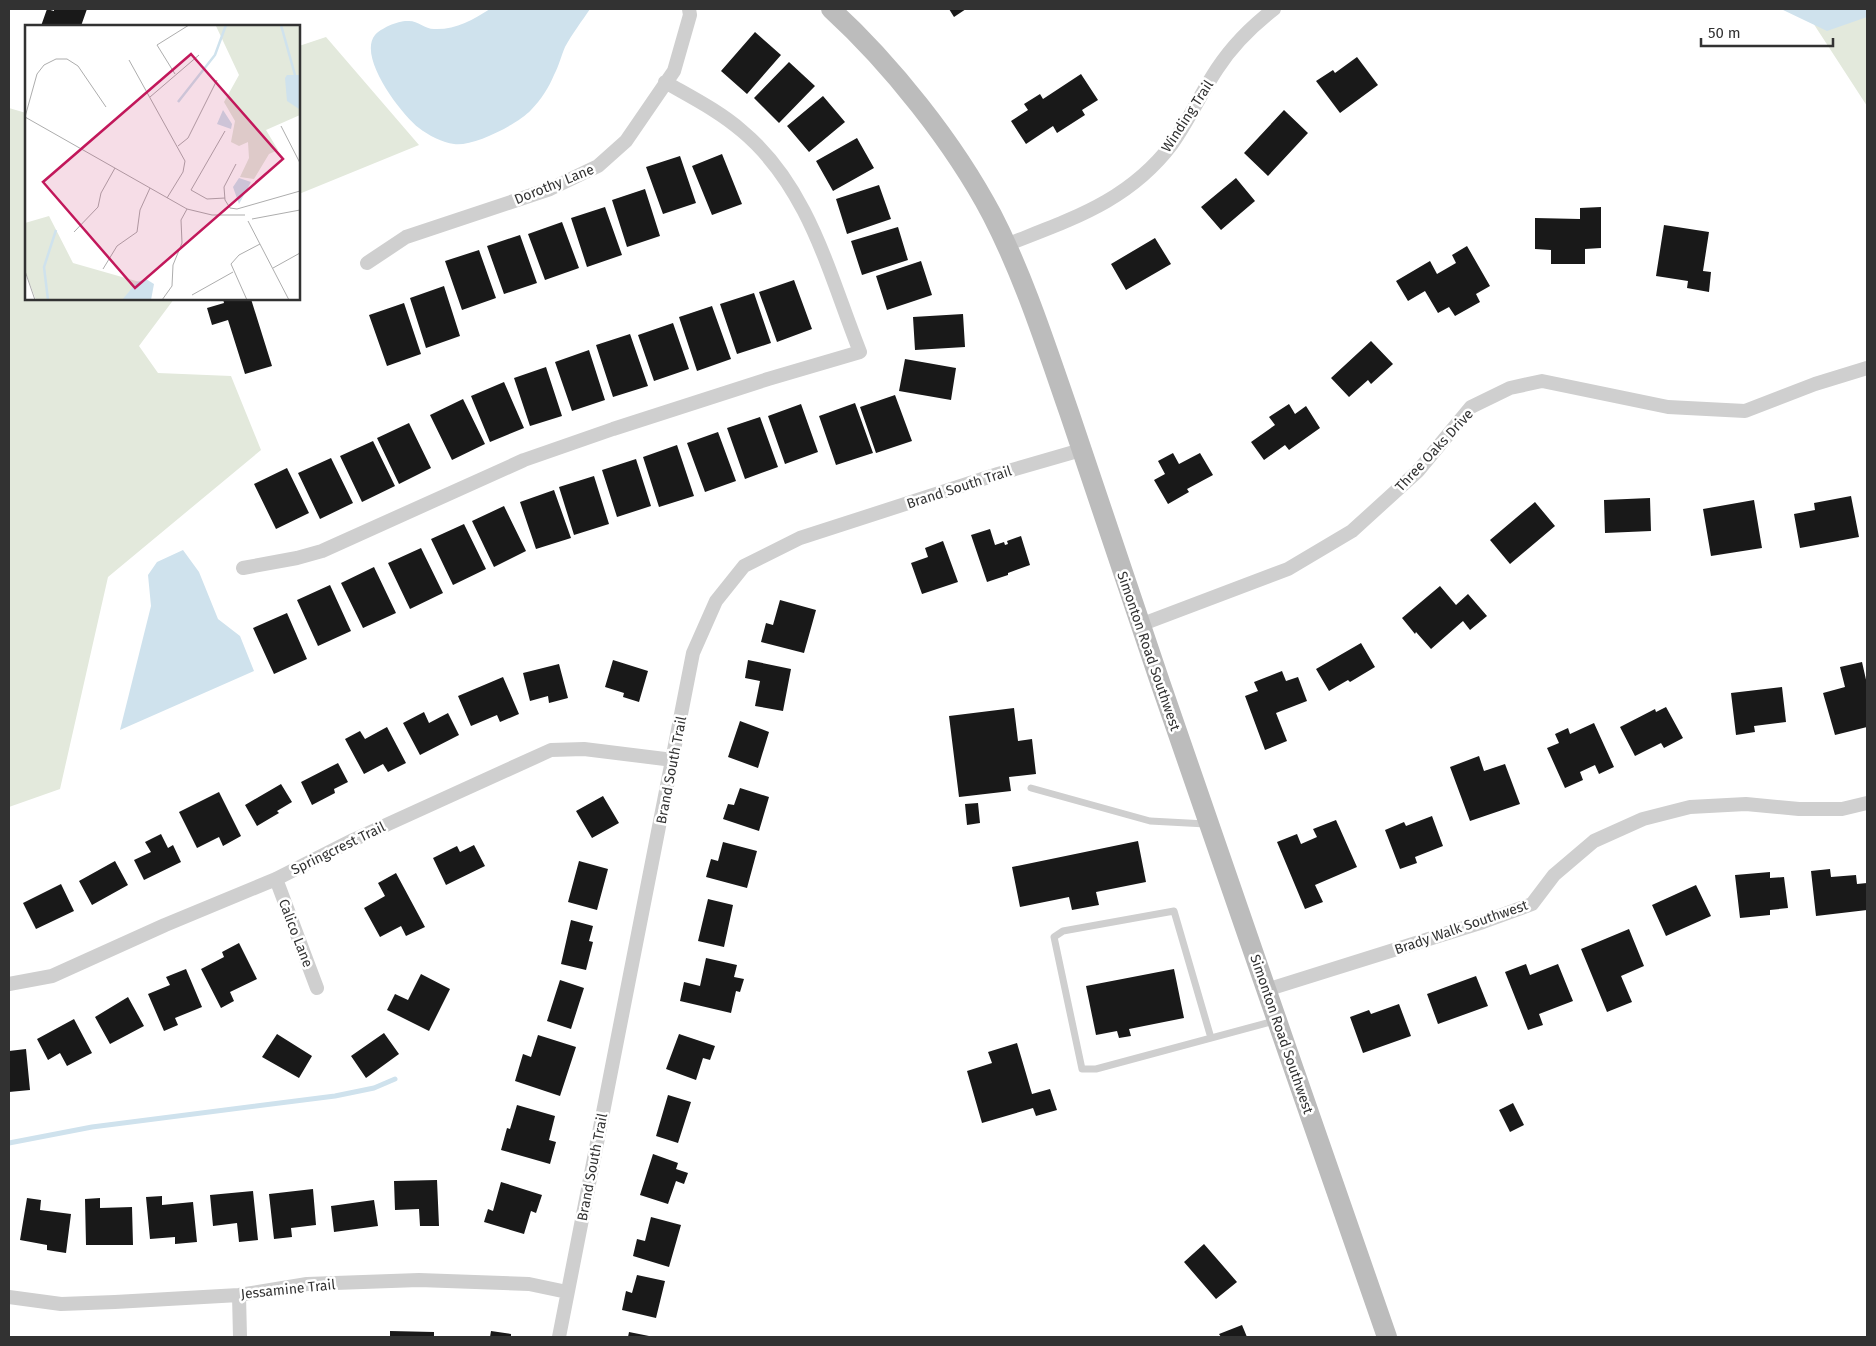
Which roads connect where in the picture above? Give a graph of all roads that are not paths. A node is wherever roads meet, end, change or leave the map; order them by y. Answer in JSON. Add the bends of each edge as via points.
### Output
{"nodes":[{"id":1,"x":689,"y":9,"type":"edge"},
{"id":2,"x":831,"y":9,"type":"edge"},
{"id":3,"x":1274,"y":9,"type":"edge"},
{"id":4,"x":665,"y":82,"type":"junction"},
{"id":5,"x":1006,"y":245,"type":"junction"},
{"id":6,"x":367,"y":263,"type":"dead end"},
{"id":7,"x":1867,"y":368,"type":"edge"},
{"id":8,"x":1081,"y":450,"type":"junction"},
{"id":9,"x":243,"y":568,"type":"dead end"},
{"id":10,"x":1140,"y":625,"type":"junction"},
{"id":11,"x":673,"y":760,"type":"junction"},
{"id":12,"x":1031,"y":788,"type":"dead end"},
{"id":13,"x":1867,"y":802,"type":"edge"},
{"id":14,"x":1209,"y":824,"type":"junction"},
{"id":15,"x":276,"y":879,"type":"junction"},
{"id":16,"x":9,"y":984,"type":"edge"},
{"id":17,"x":316,"y":988,"type":"dead end"},
{"id":18,"x":1266,"y":990,"type":"junction"},
{"id":19,"x":1277,"y":1020,"type":"junction"},
{"id":20,"x":1211,"y":1038,"type":"junction"},
{"id":21,"x":568,"y":1292,"type":"junction"},
{"id":22,"x":239,"y":1295,"type":"junction"},
{"id":23,"x":9,"y":1298,"type":"edge"},
{"id":24,"x":240,"y":1337,"type":"edge"},
{"id":25,"x":558,"y":1337,"type":"edge"},
{"id":26,"x":1387,"y":1337,"type":"edge"}],
"edges":[{"from":1,"to":4,"type":"street","name":"Dorothy Lane","via":[[674,71]]},
{"from":2,"to":5,"type":"street","name":"Simonton Road Southwest","via":[[861,37],[936,129],[973,183]]},
{"from":3,"to":5,"type":"street","name":"Winding Trail","via":[[1255,23],[1235,45],[1217,69],[1183,128],[1142,175],[1118,195],[1090,211]]},
{"from":4,"to":6,"type":"street","name":"Dorothy Lane","via":[[626,141],[598,166],[550,189],[406,237]]},
{"from":4,"to":9,"type":"street","via":[[742,130],[760,147],[794,191],[824,256],[860,352],[612,429],[524,460],[322,550]]},
{"from":5,"to":8,"type":"street","name":"Simonton Road Southwest","via":[[1034,313]]},
{"from":7,"to":10,"type":"street","name":"Three Oaks Drive","via":[[1746,411],[1668,407],[1542,381],[1510,388],[1471,407],[1418,471],[1352,531],[1288,569]]},
{"from":8,"to":10,"type":"street","name":"Simonton Road Southwest"},
{"from":8,"to":11,"type":"street","name":"Brand South Trail","via":[[800,538],[744,566],[716,600],[694,653]]},
{"from":10,"to":14,"type":"street","name":"Simonton Road Southwest"},
{"from":11,"to":15,"type":"street","name":"Springcrest Trail","via":[[584,748],[550,750]]},
{"from":11,"to":21,"type":"street","name":"Brand South Trail"},
{"from":12,"to":14,"type":"lane","via":[[1150,821]]},
{"from":13,"to":18,"type":"street","name":"Brady Walk Southwest","via":[[1842,809],[1746,804],[1690,807],[1643,819],[1594,840],[1554,875],[1532,904]]},
{"from":14,"to":18,"type":"street","name":"Simonton Road Southwest"},
{"from":15,"to":16,"type":"street","name":"Springcrest Trail","via":[[52,976]]},
{"from":15,"to":17,"type":"street","name":"Calico Lane"},
{"from":18,"to":19,"type":"street","name":"Simonton Road Southwest"},
{"from":19,"to":20,"type":"lane"},
{"from":19,"to":26,"type":"street","name":"Simonton Road Southwest"},
{"from":20,"to":20,"type":"lane","via":[[1096,1069],[1082,1068],[1054,937],[1063,931],[1174,911]]},
{"from":21,"to":22,"type":"street","name":"Jessamine Trail","via":[[529,1284],[419,1280],[307,1284]]},
{"from":21,"to":25,"type":"street","name":"Brand South Trail"},
{"from":22,"to":23,"type":"street","name":"Jessamine Trail","via":[[61,1304]]},
{"from":22,"to":24,"type":"street"}]}
